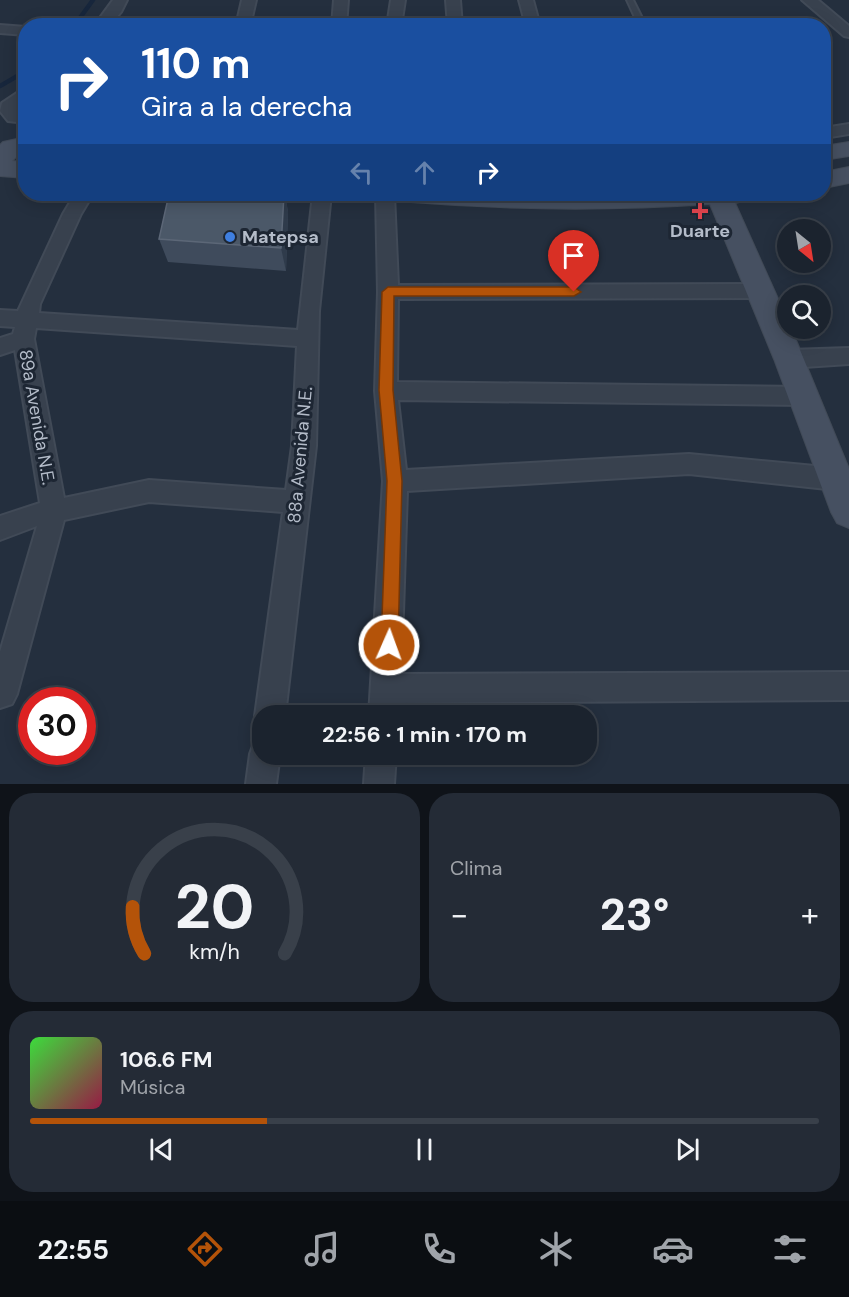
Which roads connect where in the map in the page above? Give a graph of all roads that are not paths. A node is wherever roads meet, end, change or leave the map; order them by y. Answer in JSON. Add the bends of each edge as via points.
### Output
{"nodes":[{"id":1,"x":120,"y":0,"type":"edge"},
{"id":2,"x":249,"y":0,"type":"edge"},
{"id":3,"x":341,"y":0,"type":"edge"},
{"id":4,"x":398,"y":0,"type":"edge"},
{"id":5,"x":453,"y":0,"type":"edge"},
{"id":6,"x":526,"y":0,"type":"edge"},
{"id":7,"x":630,"y":0,"type":"edge"},
{"id":8,"x":809,"y":0,"type":"edge"},
{"id":9,"x":108,"y":18,"type":"edge"},
{"id":10,"x":245,"y":18,"type":"edge"},
{"id":11,"x":340,"y":18,"type":"edge"},
{"id":12,"x":395,"y":18,"type":"edge"},
{"id":13,"x":454,"y":18,"type":"edge"},
{"id":14,"x":531,"y":18,"type":"edge"},
{"id":15,"x":639,"y":18,"type":"edge"},
{"id":16,"x":830,"y":18,"type":"edge"},
{"id":17,"x":0,"y":29,"type":"edge"},
{"id":18,"x":18,"y":30,"type":"edge"},
{"id":19,"x":18,"y":98,"type":"edge"},
{"id":20,"x":18,"y":117,"type":"edge"},
{"id":21,"x":849,"y":129,"type":"edge"},
{"id":22,"x":831,"y":133,"type":"edge"},
{"id":23,"x":0,"y":136,"type":"edge"},
{"id":24,"x":18,"y":137,"type":"edge"},
{"id":25,"x":18,"y":146,"type":"edge"},
{"id":26,"x":849,"y":149,"type":"edge"},
{"id":27,"x":831,"y":152,"type":"edge"},
{"id":28,"x":0,"y":159,"type":"edge"},
{"id":29,"x":0,"y":168,"type":"edge"},
{"id":30,"x":18,"y":169,"type":"edge"},
{"id":31,"x":849,"y":175,"type":"edge"},
{"id":32,"x":831,"y":179,"type":"edge"},
{"id":33,"x":80,"y":201,"type":"edge"},
{"id":34,"x":321,"y":201,"type":"edge"},
{"id":35,"x":385,"y":201,"type":"edge"},
{"id":36,"x":728,"y":201,"type":"edge"},
{"id":37,"x":760,"y":291,"type":"junction"},
{"id":38,"x":388,"y":292,"type":"junction"},
{"id":39,"x":0,"y":318,"type":"edge"},
{"id":40,"x":25,"y":330,"type":"junction"},
{"id":41,"x":308,"y":339,"type":"junction"},
{"id":42,"x":0,"y":347,"type":"edge"},
{"id":43,"x":849,"y":356,"type":"edge"},
{"id":44,"x":789,"y":358,"type":"junction"},
{"id":45,"x":386,"y":390,"type":"junction"},
{"id":46,"x":804,"y":396,"type":"junction"},
{"id":47,"x":836,"y":479,"type":"junction"},
{"id":48,"x":395,"y":481,"type":"junction"},
{"id":49,"x":297,"y":502,"type":"junction"},
{"id":50,"x":54,"y":511,"type":"junction"},
{"id":51,"x":849,"y":512,"type":"edge"},
{"id":52,"x":0,"y":528,"type":"edge"},
{"id":53,"x":849,"y":686,"type":"edge"},
{"id":54,"x":2,"y":694,"type":"dead end"},
{"id":55,"x":385,"y":702,"type":"edge"},
{"id":56,"x":271,"y":705,"type":"edge"},
{"id":57,"x":264,"y":765,"type":"edge"},
{"id":58,"x":380,"y":765,"type":"edge"},
{"id":59,"x":261,"y":784,"type":"edge"},
{"id":60,"x":379,"y":784,"type":"edge"}],
"edges":[{"from":1,"to":9,"type":"street"},
{"from":2,"to":10,"type":"street"},
{"from":3,"to":11,"type":"street"},
{"from":4,"to":12,"type":"street"},
{"from":5,"to":13,"type":"street"},
{"from":6,"to":14,"type":"street"},
{"from":7,"to":15,"type":"lane"},
{"from":8,"to":16,"type":"street"},
{"from":17,"to":18,"type":"street"},
{"from":19,"to":20,"type":"street","via":[[10,103],[8,111]]},
{"from":21,"to":22,"type":"street"},
{"from":23,"to":24,"type":"main road"},
{"from":25,"to":28,"type":"main road"},
{"from":26,"to":27,"type":"main road"},
{"from":29,"to":30,"type":"main road"},
{"from":31,"to":32,"type":"main road"},
{"from":33,"to":40,"type":"street","name":"89a Avenida N.E.","via":[[30,304]]},
{"from":34,"to":41,"type":"street","name":"88a Avenida N.E."},
{"from":35,"to":38,"type":"street"},
{"from":36,"to":37,"type":"main road"},
{"from":37,"to":38,"type":"street"},
{"from":37,"to":44,"type":"main road"},
{"from":38,"to":45,"type":"street"},
{"from":39,"to":40,"type":"street"},
{"from":40,"to":41,"type":"street"},
{"from":40,"to":42,"type":"street"},
{"from":40,"to":50,"type":"street","name":"89a Avenida N.E."},
{"from":41,"to":49,"type":"street","name":"88a Avenida N.E.","via":[[304,446]]},
{"from":43,"to":44,"type":"street"},
{"from":44,"to":46,"type":"main road"},
{"from":45,"to":46,"type":"street"},
{"from":45,"to":48,"type":"street"},
{"from":46,"to":47,"type":"main road"},
{"from":47,"to":48,"type":"street","via":[[689,464]]},
{"from":47,"to":51,"type":"main road"},
{"from":48,"to":55,"type":"street"},
{"from":49,"to":50,"type":"street","via":[[149,491]]},
{"from":49,"to":56,"type":"street","name":"88a Avenida N.E."},
{"from":50,"to":52,"type":"street"},
{"from":50,"to":54,"type":"street"},
{"from":53,"to":55,"type":"street"},
{"from":57,"to":59,"type":"street"},
{"from":58,"to":60,"type":"street"}]}
